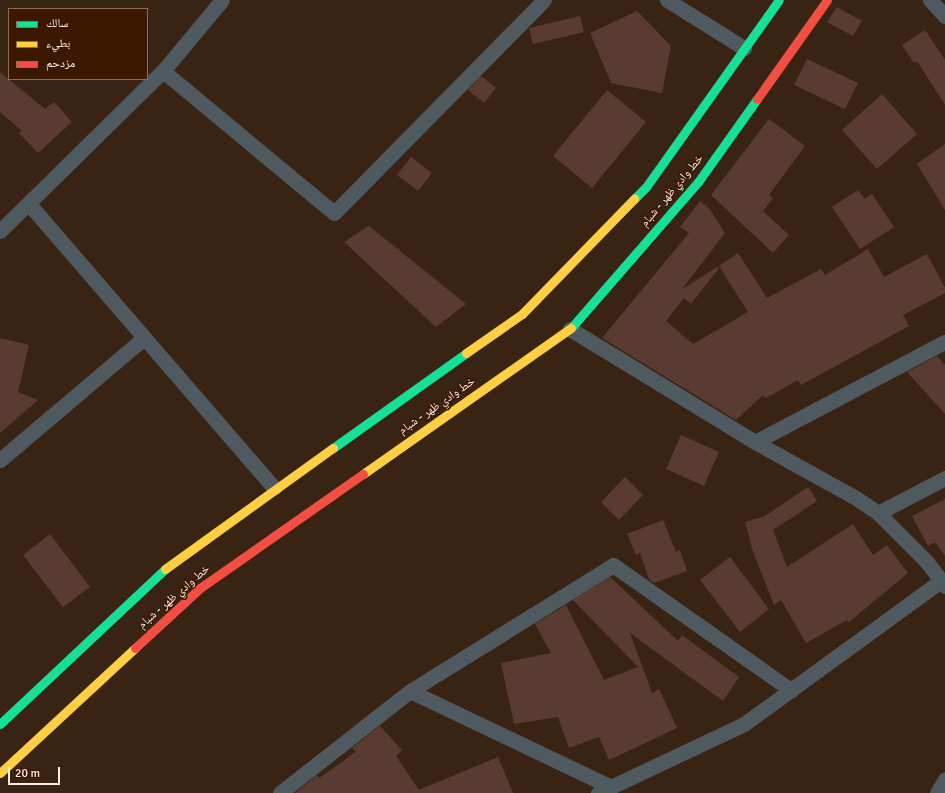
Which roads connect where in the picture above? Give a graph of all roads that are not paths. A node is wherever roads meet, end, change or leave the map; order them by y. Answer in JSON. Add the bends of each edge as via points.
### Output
{"nodes":[{"id":1,"x":222,"y":0,"type":"edge"},
{"id":2,"x":544,"y":0,"type":"edge"},
{"id":3,"x":667,"y":0,"type":"edge"},
{"id":4,"x":779,"y":0,"type":"edge"},
{"id":5,"x":827,"y":0,"type":"edge"},
{"id":6,"x":930,"y":0,"type":"edge"},
{"id":7,"x":945,"y":16,"type":"edge"},
{"id":8,"x":744,"y":48,"type":"junction"},
{"id":9,"x":163,"y":71,"type":"junction"},
{"id":10,"x":29,"y":204,"type":"junction"},
{"id":11,"x":0,"y":231,"type":"edge"},
{"id":12,"x":570,"y":329,"type":"junction"},
{"id":13,"x":144,"y":338,"type":"junction"},
{"id":14,"x":945,"y":342,"type":"edge"},
{"id":15,"x":755,"y":442,"type":"junction"},
{"id":16,"x":0,"y":460,"type":"edge"},
{"id":17,"x":945,"y":478,"type":"edge"},
{"id":18,"x":274,"y":488,"type":"junction"},
{"id":19,"x":878,"y":513,"type":"junction"},
{"id":20,"x":943,"y":583,"type":"edge"},
{"id":21,"x":791,"y":690,"type":"junction"},
{"id":22,"x":410,"y":691,"type":"junction"},
{"id":23,"x":0,"y":724,"type":"edge"},
{"id":24,"x":0,"y":773,"type":"edge"},
{"id":25,"x":605,"y":790,"type":"edge"},
{"id":26,"x":280,"y":793,"type":"edge"}],
"edges":[{"from":1,"to":9,"type":"street"},
{"from":2,"to":9,"type":"street","via":[[334,213]]},
{"from":3,"to":8,"type":"street"},
{"from":4,"to":8,"type":"main road","name":"خط وادي ظهر - شبام"},
{"from":5,"to":12,"type":"main road","name":"خط وادي ظهر - شبام","via":[[698,182]]},
{"from":6,"to":7,"type":"street"},
{"from":8,"to":18,"type":"main road","name":"خط وادي ظهر - شبام","via":[[646,187],[522,314]]},
{"from":9,"to":10,"type":"street"},
{"from":10,"to":11,"type":"street"},
{"from":10,"to":13,"type":"street"},
{"from":12,"to":15,"type":"street"},
{"from":12,"to":24,"type":"main road","name":"خط وادي ظهر - شبام","via":[[200,588]]},
{"from":13,"to":16,"type":"street"},
{"from":13,"to":18,"type":"street"},
{"from":14,"to":15,"type":"street"},
{"from":15,"to":19,"type":"street"},
{"from":17,"to":19,"type":"street"},
{"from":18,"to":23,"type":"main road","name":"خط وادي ظهر - شبام","via":[[170,564]]},
{"from":19,"to":20,"type":"street","via":[[927,562]]},
{"from":20,"to":21,"type":"street"},
{"from":21,"to":22,"type":"street","via":[[613,564]]},
{"from":21,"to":25,"type":"street","via":[[744,724]]},
{"from":22,"to":25,"type":"street"},
{"from":22,"to":26,"type":"street"}]}
